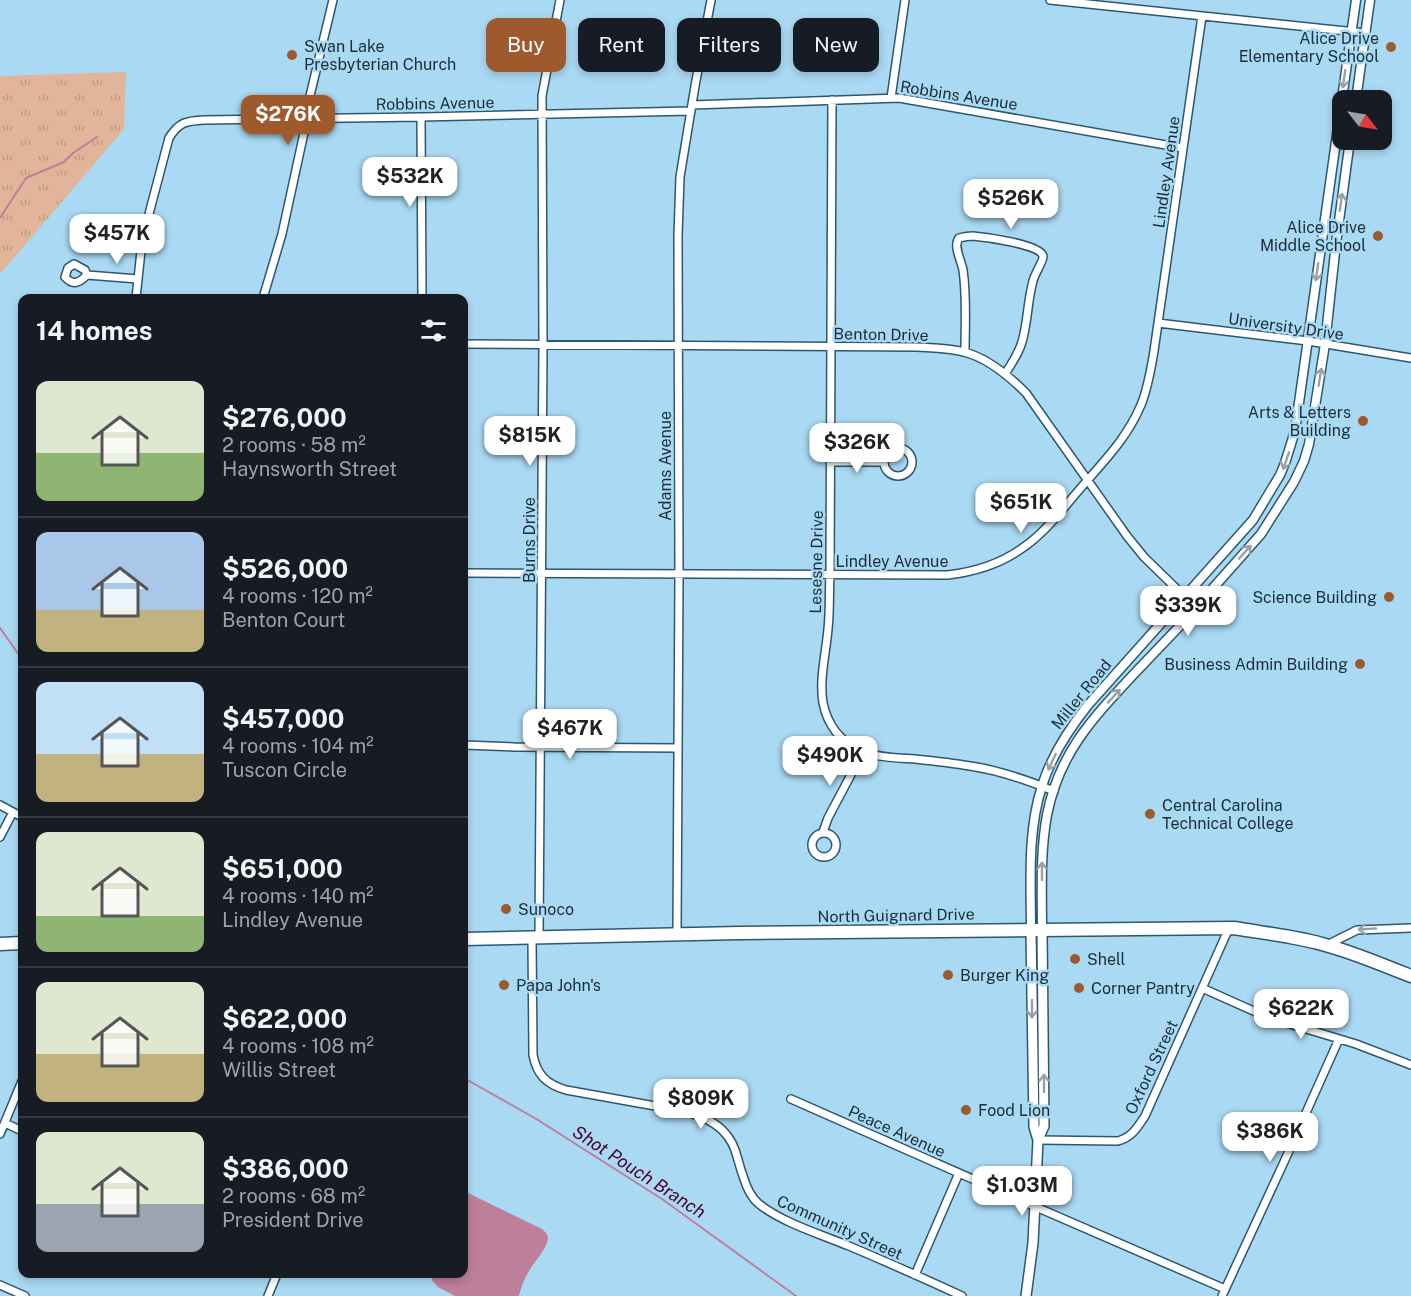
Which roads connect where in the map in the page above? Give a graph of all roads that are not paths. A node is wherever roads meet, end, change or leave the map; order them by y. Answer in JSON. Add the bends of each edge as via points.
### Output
{"nodes":[{"id":1,"x":333,"y":0,"type":"edge"},
{"id":2,"x":560,"y":0,"type":"edge"},
{"id":3,"x":711,"y":0,"type":"edge"},
{"id":4,"x":905,"y":0,"type":"edge"},
{"id":5,"x":1050,"y":0,"type":"edge"},
{"id":6,"x":1356,"y":0,"type":"edge"},
{"id":7,"x":1370,"y":0,"type":"edge"},
{"id":8,"x":1202,"y":16,"type":"junction"},
{"id":9,"x":1351,"y":32,"type":"junction"},
{"id":10,"x":1365,"y":33,"type":"junction"},
{"id":11,"x":1357,"y":90,"type":"edge"},
{"id":12,"x":891,"y":98,"type":"junction"},
{"id":13,"x":832,"y":100,"type":"junction"},
{"id":14,"x":691,"y":108,"type":"junction"},
{"id":15,"x":542,"y":115,"type":"junction"},
{"id":16,"x":421,"y":117,"type":"junction"},
{"id":17,"x":307,"y":119,"type":"junction"},
{"id":18,"x":1183,"y":148,"type":"junction"},
{"id":19,"x":1349,"y":150,"type":"edge"},
{"id":20,"x":87,"y":275,"type":"dead end"},
{"id":21,"x":138,"y":279,"type":"junction"},
{"id":22,"x":136,"y":294,"type":"edge"},
{"id":23,"x":264,"y":294,"type":"edge"},
{"id":24,"x":422,"y":294,"type":"edge"},
{"id":25,"x":1158,"y":323,"type":"junction"},
{"id":26,"x":1308,"y":341,"type":"junction"},
{"id":27,"x":468,"y":344,"type":"edge"},
{"id":28,"x":1325,"y":344,"type":"junction"},
{"id":29,"x":543,"y":345,"type":"junction"},
{"id":30,"x":679,"y":346,"type":"junction"},
{"id":31,"x":830,"y":347,"type":"junction"},
{"id":32,"x":965,"y":352,"type":"junction"},
{"id":33,"x":1411,"y":358,"type":"edge"},
{"id":34,"x":1005,"y":374,"type":"junction"},
{"id":35,"x":830,"y":462,"type":"junction"},
{"id":36,"x":884,"y":462,"type":"junction"},
{"id":37,"x":1088,"y":481,"type":"junction"},
{"id":38,"x":468,"y":573,"type":"edge"},
{"id":39,"x":542,"y":573,"type":"junction"},
{"id":40,"x":679,"y":574,"type":"junction"},
{"id":41,"x":830,"y":574,"type":"junction"},
{"id":42,"x":1185,"y":597,"type":"junction"},
{"id":43,"x":468,"y":745,"type":"edge"},
{"id":44,"x":541,"y":747,"type":"junction"},
{"id":45,"x":678,"y":748,"type":"junction"},
{"id":46,"x":863,"y":752,"type":"junction"},
{"id":47,"x":1042,"y":786,"type":"junction"},
{"id":48,"x":1054,"y":791,"type":"junction"},
{"id":49,"x":0,"y":805,"type":"edge"},
{"id":50,"x":13,"y":812,"type":"junction"},
{"id":51,"x":18,"y":815,"type":"edge"},
{"id":52,"x":823,"y":832,"type":"dead end"},
{"id":53,"x":0,"y":837,"type":"edge"},
{"id":54,"x":1229,"y":928,"type":"junction"},
{"id":55,"x":1411,"y":928,"type":"edge"},
{"id":56,"x":1037,"y":930,"type":"junction"},
{"id":57,"x":677,"y":934,"type":"junction"},
{"id":58,"x":535,"y":938,"type":"junction"},
{"id":59,"x":468,"y":939,"type":"edge"},
{"id":60,"x":0,"y":944,"type":"edge"},
{"id":61,"x":18,"y":944,"type":"edge"},
{"id":62,"x":1333,"y":947,"type":"junction"},
{"id":63,"x":1411,"y":976,"type":"edge"},
{"id":64,"x":1202,"y":988,"type":"junction"},
{"id":65,"x":1339,"y":1039,"type":"junction"},
{"id":66,"x":1411,"y":1065,"type":"edge"},
{"id":67,"x":18,"y":1091,"type":"edge"},
{"id":68,"x":790,"y":1098,"type":"dead end"},
{"id":69,"x":5,"y":1123,"type":"junction"},
{"id":70,"x":18,"y":1129,"type":"edge"},
{"id":71,"x":0,"y":1134,"type":"edge"},
{"id":72,"x":1038,"y":1140,"type":"junction"},
{"id":73,"x":959,"y":1173,"type":"junction"},
{"id":74,"x":1036,"y":1207,"type":"junction"},
{"id":75,"x":915,"y":1275,"type":"junction"},
{"id":76,"x":275,"y":1278,"type":"edge"},
{"id":77,"x":0,"y":1285,"type":"edge"},
{"id":78,"x":1223,"y":1292,"type":"edge"},
{"id":79,"x":25,"y":1296,"type":"edge"},
{"id":80,"x":268,"y":1296,"type":"edge"},
{"id":81,"x":962,"y":1296,"type":"edge"},
{"id":82,"x":1026,"y":1296,"type":"edge"}],
"edges":[{"from":1,"to":17,"type":"street"},
{"from":2,"to":15,"type":"street","name":"Burns Drive","via":[[544,81]]},
{"from":3,"to":14,"type":"street","name":"Adams Avenue"},
{"from":4,"to":12,"type":"street"},
{"from":5,"to":8,"type":"street"},
{"from":6,"to":9,"type":"street","name":"Miller Road"},
{"from":7,"to":10,"type":"street"},
{"from":8,"to":9,"type":"street"},
{"from":8,"to":18,"type":"street","name":"Lindley Avenue"},
{"from":9,"to":10,"type":"street"},
{"from":9,"to":26,"type":"street","name":"Miller Road","one_way":true},
{"from":10,"to":11,"type":"street"},
{"from":12,"to":13,"type":"street","name":"Robbins Avenue"},
{"from":12,"to":18,"type":"street","name":"Robbins Avenue"},
{"from":13,"to":14,"type":"street","name":"Robbins Avenue"},
{"from":13,"to":31,"type":"street","name":"Lesesne Drive"},
{"from":14,"to":15,"type":"street","name":"Robbins Avenue"},
{"from":14,"to":30,"type":"street","name":"Adams Avenue","via":[[680,177]]},
{"from":15,"to":16,"type":"street","name":"Robbins Avenue"},
{"from":15,"to":29,"type":"street","name":"Burns Drive"},
{"from":16,"to":17,"type":"street","name":"Robbins Avenue"},
{"from":16,"to":24,"type":"street"},
{"from":17,"to":21,"type":"street","name":"Robbins Avenue","via":[[204,120],[185,122],[174,130],[150,210]]},
{"from":17,"to":23,"type":"street","via":[[282,234]]},
{"from":18,"to":25,"type":"street","name":"Lindley Avenue"},
{"from":28,"to":19,"type":"street","name":"Miller Road","one_way":true},
{"from":20,"to":21,"type":"street"},
{"from":21,"to":22,"type":"street"},
{"from":25,"to":26,"type":"street","name":"University Drive"},
{"from":25,"to":37,"type":"street","name":"Lindley Avenue","via":[[1142,403],[1127,434]]},
{"from":26,"to":28,"type":"street","name":"University Drive"},
{"from":26,"to":42,"type":"street","name":"Miller Road","one_way":true,"via":[[1295,431],[1280,475],[1253,520]]},
{"from":27,"to":29,"type":"street","name":"Benton Drive"},
{"from":28,"to":33,"type":"street","name":"University Drive"},
{"from":48,"to":28,"type":"street","name":"Miller Road","one_way":true,"via":[[1083,731],[1261,534],[1294,482],[1309,444]]},
{"from":29,"to":30,"type":"street","name":"Benton Drive"},
{"from":29,"to":39,"type":"street","name":"Burns Drive"},
{"from":30,"to":31,"type":"street","name":"Benton Drive"},
{"from":30,"to":40,"type":"street","name":"Adams Avenue"},
{"from":31,"to":32,"type":"street","name":"Benton Drive"},
{"from":31,"to":35,"type":"street","name":"Lesesne Drive"},
{"from":32,"to":34,"type":"street","name":"Benton Drive"},
{"from":32,"to":34,"type":"street","via":[[965,285],[956,240],[972,236],[1038,250],[1043,260],[1033,278],[1025,329]]},
{"from":34,"to":37,"type":"street","name":"Benton Drive","via":[[1030,399]]},
{"from":35,"to":36,"type":"street"},
{"from":35,"to":41,"type":"street","name":"Lesesne Drive"},
{"from":36,"to":36,"type":"street","via":[[888,471],[897,475],[906,472],[912,461],[907,452],[898,448],[889,451]]},
{"from":37,"to":41,"type":"street","name":"Lindley Avenue","via":[[1040,534],[1008,557],[982,568],[948,575]]},
{"from":37,"to":42,"type":"street","name":"Benton Drive","via":[[1144,557]]},
{"from":38,"to":39,"type":"street","name":"Lindley Avenue"},
{"from":39,"to":40,"type":"street","name":"Lindley Avenue"},
{"from":39,"to":44,"type":"street","name":"Burns Drive"},
{"from":40,"to":41,"type":"street","name":"Lindley Avenue"},
{"from":40,"to":45,"type":"street","name":"Adams Avenue"},
{"from":41,"to":46,"type":"street","name":"Lesesne Drive","via":[[824,706],[840,736]]},
{"from":42,"to":47,"type":"street","name":"Miller Road","one_way":true,"via":[[1074,723]]},
{"from":43,"to":44,"type":"street"},
{"from":44,"to":45,"type":"street"},
{"from":44,"to":58,"type":"street","name":"Burns Drive"},
{"from":45,"to":57,"type":"street","name":"Adams Avenue"},
{"from":46,"to":47,"type":"street","name":"Lesesne Drive","via":[[886,758],[973,766]]},
{"from":46,"to":52,"type":"street"},
{"from":47,"to":48,"type":"street","name":"Lesesne Drive"},
{"from":47,"to":56,"type":"street","name":"Miller Road","via":[[1032,851]]},
{"from":56,"to":48,"type":"street","name":"Miller Road","one_way":true,"via":[[1042,855]]},
{"from":49,"to":50,"type":"street"},
{"from":50,"to":51,"type":"street"},
{"from":50,"to":53,"type":"street"},
{"from":54,"to":56,"type":"highway","name":"North Guignard Drive"},
{"from":54,"to":62,"type":"highway","name":"North Guignard Drive"},
{"from":54,"to":64,"type":"street","name":"Oxford Street"},
{"from":55,"to":62,"type":"street","one_way":true,"via":[[1357,930]]},
{"from":56,"to":57,"type":"highway","name":"North Guignard Drive"},
{"from":56,"to":72,"type":"main road","name":"Miller Road","via":[[1034,1126]]},
{"from":57,"to":58,"type":"highway","name":"North Guignard Drive"},
{"from":58,"to":59,"type":"highway","name":"North Guignard Drive"},
{"from":58,"to":75,"type":"street","name":"Community Street","via":[[533,1055],[538,1072],[548,1082],[566,1090],[695,1114],[715,1124],[727,1136],[751,1196],[759,1204],[784,1219]]},
{"from":60,"to":61,"type":"highway"},
{"from":62,"to":63,"type":"highway","name":"North Guignard Drive"},
{"from":64,"to":65,"type":"street","via":[[1265,1016]]},
{"from":64,"to":72,"type":"street","name":"Oxford Street","via":[[1136,1131],[1118,1141]]},
{"from":65,"to":66,"type":"street"},
{"from":65,"to":78,"type":"street"},
{"from":67,"to":69,"type":"street"},
{"from":68,"to":73,"type":"street","name":"Peace Avenue"},
{"from":69,"to":70,"type":"street"},
{"from":69,"to":71,"type":"street"},
{"from":72,"to":74,"type":"main road","name":"Miller Road"},
{"from":73,"to":74,"type":"street","name":"Peace Avenue"},
{"from":73,"to":75,"type":"street"},
{"from":74,"to":78,"type":"street","name":"Peace Avenue"},
{"from":74,"to":82,"type":"main road","name":"Miller Road"},
{"from":75,"to":81,"type":"street","name":"Community Street"},
{"from":76,"to":80,"type":"street"},
{"from":77,"to":79,"type":"street"}]}
